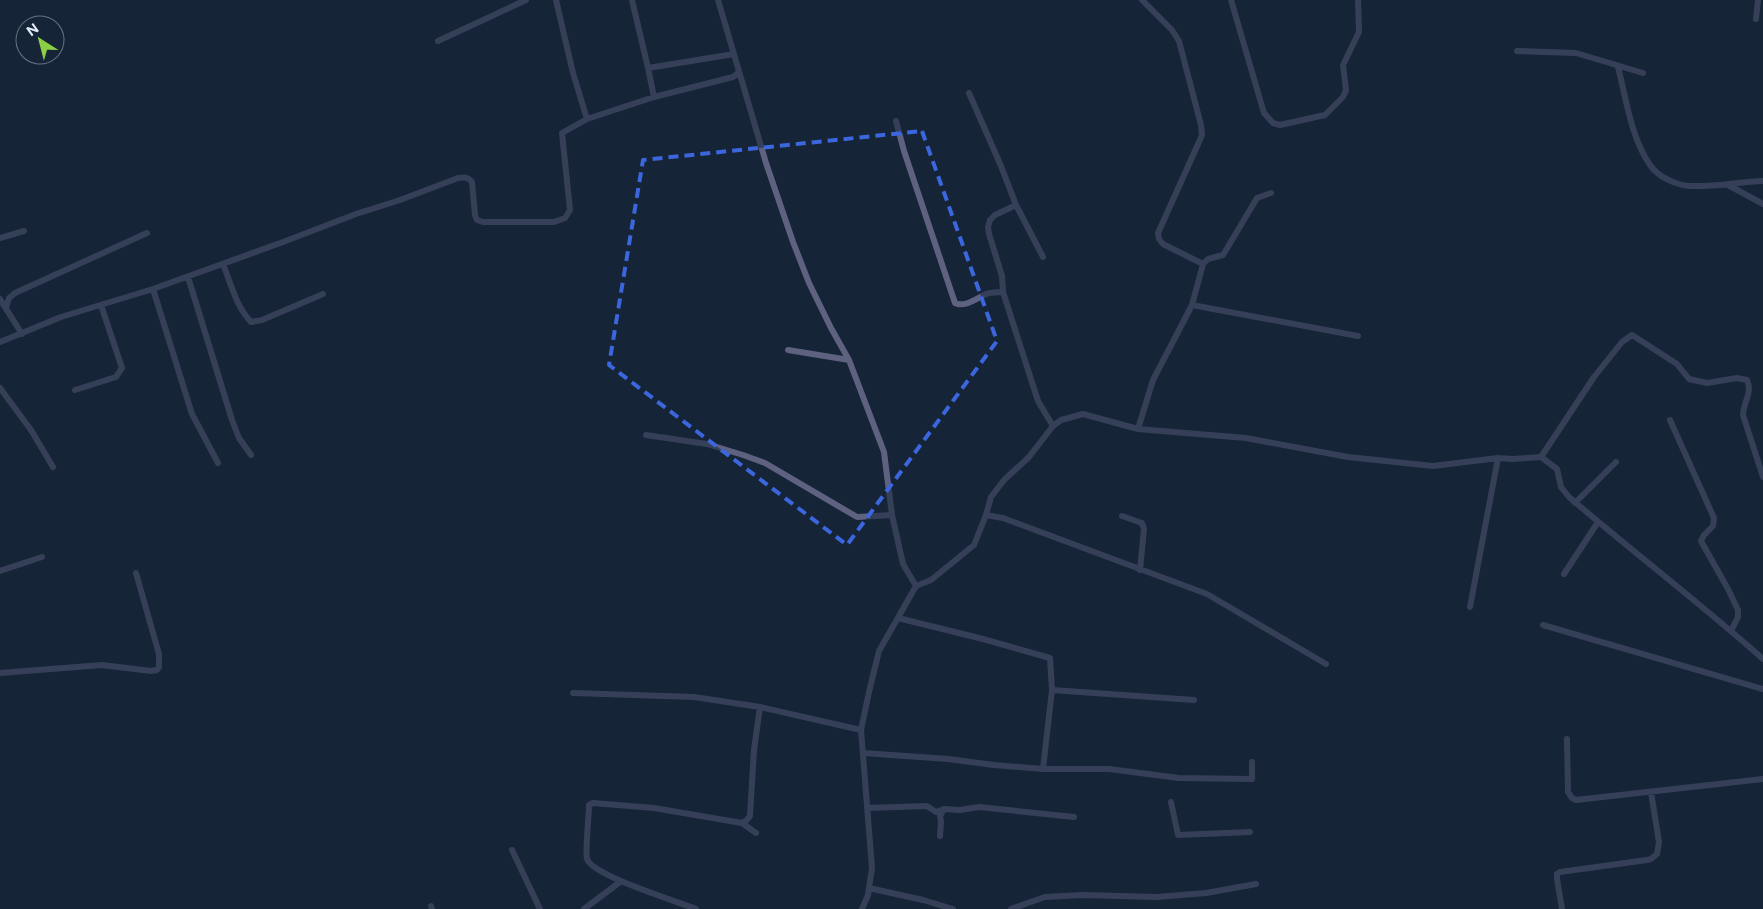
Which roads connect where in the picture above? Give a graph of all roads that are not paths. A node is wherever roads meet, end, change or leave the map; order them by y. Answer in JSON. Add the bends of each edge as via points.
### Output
{"nodes":[{"id":1,"x":526,"y":0,"type":"edge"},
{"id":2,"x":556,"y":0,"type":"edge"},
{"id":3,"x":632,"y":0,"type":"edge"},
{"id":4,"x":718,"y":0,"type":"edge"},
{"id":5,"x":1142,"y":0,"type":"edge"},
{"id":6,"x":1231,"y":0,"type":"edge"},
{"id":7,"x":1358,"y":0,"type":"edge"},
{"id":8,"x":1758,"y":0,"type":"edge"},
{"id":9,"x":1756,"y":19,"type":"dead end"},
{"id":10,"x":438,"y":41,"type":"dead end"},
{"id":11,"x":1517,"y":51,"type":"dead end"},
{"id":12,"x":734,"y":54,"type":"junction"},
{"id":13,"x":1618,"y":67,"type":"junction"},
{"id":14,"x":648,"y":68,"type":"junction"},
{"id":15,"x":739,"y":72,"type":"junction"},
{"id":16,"x":1643,"y":73,"type":"dead end"},
{"id":17,"x":969,"y":93,"type":"dead end"},
{"id":18,"x":654,"y":97,"type":"junction"},
{"id":19,"x":587,"y":120,"type":"junction"},
{"id":20,"x":896,"y":121,"type":"dead end"},
{"id":21,"x":1763,"y":181,"type":"edge"},
{"id":22,"x":1726,"y":185,"type":"junction"},
{"id":23,"x":1271,"y":193,"type":"dead end"},
{"id":24,"x":1763,"y":204,"type":"edge"},
{"id":25,"x":1016,"y":205,"type":"junction"},
{"id":26,"x":24,"y":231,"type":"dead end"},
{"id":27,"x":148,"y":234,"type":"dead end"},
{"id":28,"x":0,"y":238,"type":"edge"},
{"id":29,"x":1043,"y":257,"type":"dead end"},
{"id":30,"x":223,"y":264,"type":"junction"},
{"id":31,"x":1204,"y":264,"type":"junction"},
{"id":32,"x":188,"y":277,"type":"junction"},
{"id":33,"x":153,"y":289,"type":"junction"},
{"id":34,"x":1003,"y":292,"type":"junction"},
{"id":35,"x":323,"y":294,"type":"dead end"},
{"id":36,"x":0,"y":299,"type":"edge"},
{"id":37,"x":101,"y":305,"type":"junction"},
{"id":38,"x":1192,"y":305,"type":"junction"},
{"id":39,"x":6,"y":308,"type":"junction"},
{"id":40,"x":22,"y":334,"type":"junction"},
{"id":41,"x":1358,"y":336,"type":"dead end"},
{"id":42,"x":0,"y":342,"type":"edge"},
{"id":43,"x":788,"y":350,"type":"dead end"},
{"id":44,"x":849,"y":360,"type":"junction"},
{"id":45,"x":0,"y":388,"type":"edge"},
{"id":46,"x":75,"y":390,"type":"dead end"},
{"id":47,"x":1670,"y":420,"type":"dead end"},
{"id":48,"x":1053,"y":426,"type":"junction"},
{"id":49,"x":1138,"y":429,"type":"junction"},
{"id":50,"x":646,"y":435,"type":"dead end"},
{"id":51,"x":251,"y":455,"type":"dead end"},
{"id":52,"x":1541,"y":457,"type":"junction"},
{"id":53,"x":1498,"y":458,"type":"junction"},
{"id":54,"x":1616,"y":462,"type":"dead end"},
{"id":55,"x":218,"y":463,"type":"dead end"},
{"id":56,"x":53,"y":467,"type":"dead end"},
{"id":57,"x":1763,"y":477,"type":"edge"},
{"id":58,"x":1575,"y":503,"type":"junction"},
{"id":59,"x":892,"y":515,"type":"junction"},
{"id":60,"x":986,"y":515,"type":"junction"},
{"id":61,"x":1122,"y":516,"type":"dead end"},
{"id":62,"x":1598,"y":522,"type":"junction"},
{"id":63,"x":42,"y":557,"type":"dead end"},
{"id":64,"x":1140,"y":570,"type":"junction"},
{"id":65,"x":0,"y":571,"type":"edge"},
{"id":66,"x":136,"y":573,"type":"dead end"},
{"id":67,"x":1564,"y":574,"type":"dead end"},
{"id":68,"x":916,"y":586,"type":"junction"},
{"id":69,"x":1470,"y":608,"type":"dead end"},
{"id":70,"x":898,"y":618,"type":"junction"},
{"id":71,"x":1543,"y":625,"type":"dead end"},
{"id":72,"x":1731,"y":631,"type":"junction"},
{"id":73,"x":1763,"y":659,"type":"edge"},
{"id":74,"x":1326,"y":664,"type":"dead end"},
{"id":75,"x":0,"y":673,"type":"edge"},
{"id":76,"x":1763,"y":689,"type":"edge"},
{"id":77,"x":1052,"y":690,"type":"junction"},
{"id":78,"x":573,"y":693,"type":"dead end"},
{"id":79,"x":1194,"y":700,"type":"dead end"},
{"id":80,"x":760,"y":707,"type":"junction"},
{"id":81,"x":862,"y":730,"type":"junction"},
{"id":82,"x":1567,"y":739,"type":"dead end"},
{"id":83,"x":863,"y":753,"type":"junction"},
{"id":84,"x":1252,"y":762,"type":"dead end"},
{"id":85,"x":1043,"y":769,"type":"junction"},
{"id":86,"x":1763,"y":779,"type":"edge"},
{"id":87,"x":1651,"y":792,"type":"junction"},
{"id":88,"x":1172,"y":802,"type":"dead end"},
{"id":89,"x":867,"y":808,"type":"junction"},
{"id":90,"x":944,"y":809,"type":"junction"},
{"id":91,"x":1074,"y":817,"type":"dead end"},
{"id":92,"x":742,"y":823,"type":"junction"},
{"id":93,"x":1250,"y":832,"type":"dead end"},
{"id":94,"x":756,"y":833,"type":"dead end"},
{"id":95,"x":940,"y":836,"type":"dead end"},
{"id":96,"x":512,"y":850,"type":"dead end"},
{"id":97,"x":620,"y":882,"type":"junction"},
{"id":98,"x":1256,"y":884,"type":"dead end"},
{"id":99,"x":869,"y":888,"type":"junction"},
{"id":100,"x":540,"y":909,"type":"edge"},
{"id":101,"x":584,"y":909,"type":"edge"},
{"id":102,"x":696,"y":909,"type":"edge"},
{"id":103,"x":862,"y":909,"type":"edge"},
{"id":104,"x":953,"y":909,"type":"edge"},
{"id":105,"x":1011,"y":909,"type":"edge"},
{"id":106,"x":1562,"y":909,"type":"edge"}],
"edges":[{"from":1,"to":10,"type":"street"},
{"from":2,"to":19,"type":"street"},
{"from":3,"to":14,"type":"street"},
{"from":4,"to":12,"type":"street"},
{"from":5,"to":31,"type":"street","via":[[1179,41],[1202,135],[1158,233],[1159,239],[1162,244]]},
{"from":6,"to":7,"type":"street","via":[[1264,114],[1280,125],[1325,115],[1344,97],[1343,65],[1359,32]]},
{"from":8,"to":9,"type":"street"},
{"from":11,"to":13,"type":"street","via":[[1576,53]]},
{"from":12,"to":14,"type":"street"},
{"from":12,"to":15,"type":"street"},
{"from":13,"to":16,"type":"street"},
{"from":13,"to":22,"type":"street","via":[[1638,143],[1651,167],[1671,181],[1687,186]]},
{"from":14,"to":18,"type":"street"},
{"from":15,"to":18,"type":"street","via":[[733,77]]},
{"from":15,"to":44,"type":"street","via":[[766,163],[806,275]]},
{"from":17,"to":25,"type":"street"},
{"from":18,"to":19,"type":"street"},
{"from":19,"to":30,"type":"street","via":[[562,133],[570,210],[560,221],[477,220],[472,182],[464,177]]},
{"from":20,"to":34,"type":"street","via":[[955,303],[964,304],[986,294]]},
{"from":21,"to":22,"type":"street"},
{"from":22,"to":24,"type":"street"},
{"from":23,"to":31,"type":"street","via":[[1256,198],[1223,255],[1208,259]]},
{"from":25,"to":29,"type":"street"},
{"from":25,"to":34,"type":"street","via":[[996,215],[988,227],[1002,276]]},
{"from":26,"to":28,"type":"street"},
{"from":27,"to":39,"type":"street","via":[[15,293],[9,298]]},
{"from":30,"to":32,"type":"street"},
{"from":30,"to":35,"type":"street","via":[[238,303],[251,322]]},
{"from":31,"to":38,"type":"street"},
{"from":32,"to":33,"type":"street"},
{"from":32,"to":51,"type":"street","via":[[232,420]]},
{"from":33,"to":37,"type":"street"},
{"from":33,"to":55,"type":"street","via":[[192,414]]},
{"from":34,"to":48,"type":"street","via":[[1038,401]]},
{"from":36,"to":39,"type":"street"},
{"from":37,"to":40,"type":"street","via":[[60,317]]},
{"from":37,"to":46,"type":"street","via":[[122,368],[116,377]]},
{"from":38,"to":41,"type":"street"},
{"from":38,"to":49,"type":"street","via":[[1154,380]]},
{"from":39,"to":40,"type":"street"},
{"from":40,"to":42,"type":"street"},
{"from":43,"to":44,"type":"street"},
{"from":44,"to":59,"type":"street","via":[[884,452]]},
{"from":45,"to":56,"type":"street"},
{"from":47,"to":72,"type":"street","via":[[1714,518],[1713,526],[1704,534],[1702,541],[1738,610]]},
{"from":48,"to":49,"type":"street","via":[[1061,420],[1083,414]]},
{"from":48,"to":60,"type":"street","via":[[991,497]]},
{"from":49,"to":53,"type":"street","via":[[1246,438],[1348,457],[1432,466]]},
{"from":50,"to":59,"type":"street","via":[[707,444],[765,463],[857,517]]},
{"from":52,"to":53,"type":"street"},
{"from":52,"to":57,"type":"street","via":[[1594,377],[1622,342],[1632,335],[1677,364],[1689,380],[1708,383],[1737,378],[1749,382],[1743,415]]},
{"from":52,"to":58,"type":"street","via":[[1557,469],[1561,488]]},
{"from":53,"to":69,"type":"street"},
{"from":54,"to":58,"type":"street"},
{"from":58,"to":62,"type":"street"},
{"from":59,"to":68,"type":"street","via":[[903,564]]},
{"from":60,"to":64,"type":"street","via":[[1003,518]]},
{"from":60,"to":68,"type":"street","via":[[974,544],[931,580]]},
{"from":61,"to":64,"type":"street","via":[[1142,523],[1144,529]]},
{"from":62,"to":67,"type":"street"},
{"from":62,"to":72,"type":"street"},
{"from":63,"to":65,"type":"street"},
{"from":64,"to":74,"type":"street","via":[[1207,594]]},
{"from":66,"to":75,"type":"street","via":[[159,654],[157,670],[102,665]]},
{"from":68,"to":70,"type":"street"},
{"from":70,"to":77,"type":"street","via":[[1050,658]]},
{"from":70,"to":81,"type":"street","via":[[879,651]]},
{"from":71,"to":76,"type":"street"},
{"from":72,"to":73,"type":"street"},
{"from":77,"to":79,"type":"street"},
{"from":77,"to":85,"type":"street"},
{"from":78,"to":80,"type":"street","via":[[694,697]]},
{"from":80,"to":81,"type":"street"},
{"from":80,"to":92,"type":"street","via":[[750,816]]},
{"from":81,"to":83,"type":"street"},
{"from":82,"to":87,"type":"street","via":[[1568,792],[1572,798]]},
{"from":83,"to":85,"type":"street"},
{"from":83,"to":89,"type":"street"},
{"from":84,"to":85,"type":"street","via":[[1252,779],[1180,778],[1108,769]]},
{"from":86,"to":87,"type":"street"},
{"from":87,"to":106,"type":"street","via":[[1659,842],[1657,854],[1647,860],[1560,872],[1557,879]]},
{"from":88,"to":93,"type":"street","via":[[1178,835]]},
{"from":89,"to":90,"type":"street","via":[[927,806],[936,812]]},
{"from":89,"to":99,"type":"street","via":[[872,868]]},
{"from":90,"to":91,"type":"street","via":[[979,807]]},
{"from":90,"to":95,"type":"street","via":[[940,816]]},
{"from":92,"to":94,"type":"street"},
{"from":92,"to":97,"type":"street","via":[[654,808],[592,803],[589,805],[588,861]]},
{"from":96,"to":100,"type":"street"},
{"from":97,"to":101,"type":"street"},
{"from":97,"to":102,"type":"street"},
{"from":98,"to":105,"type":"street","via":[[1157,897],[1045,897]]},
{"from":99,"to":103,"type":"street"},
{"from":99,"to":104,"type":"street"}]}
